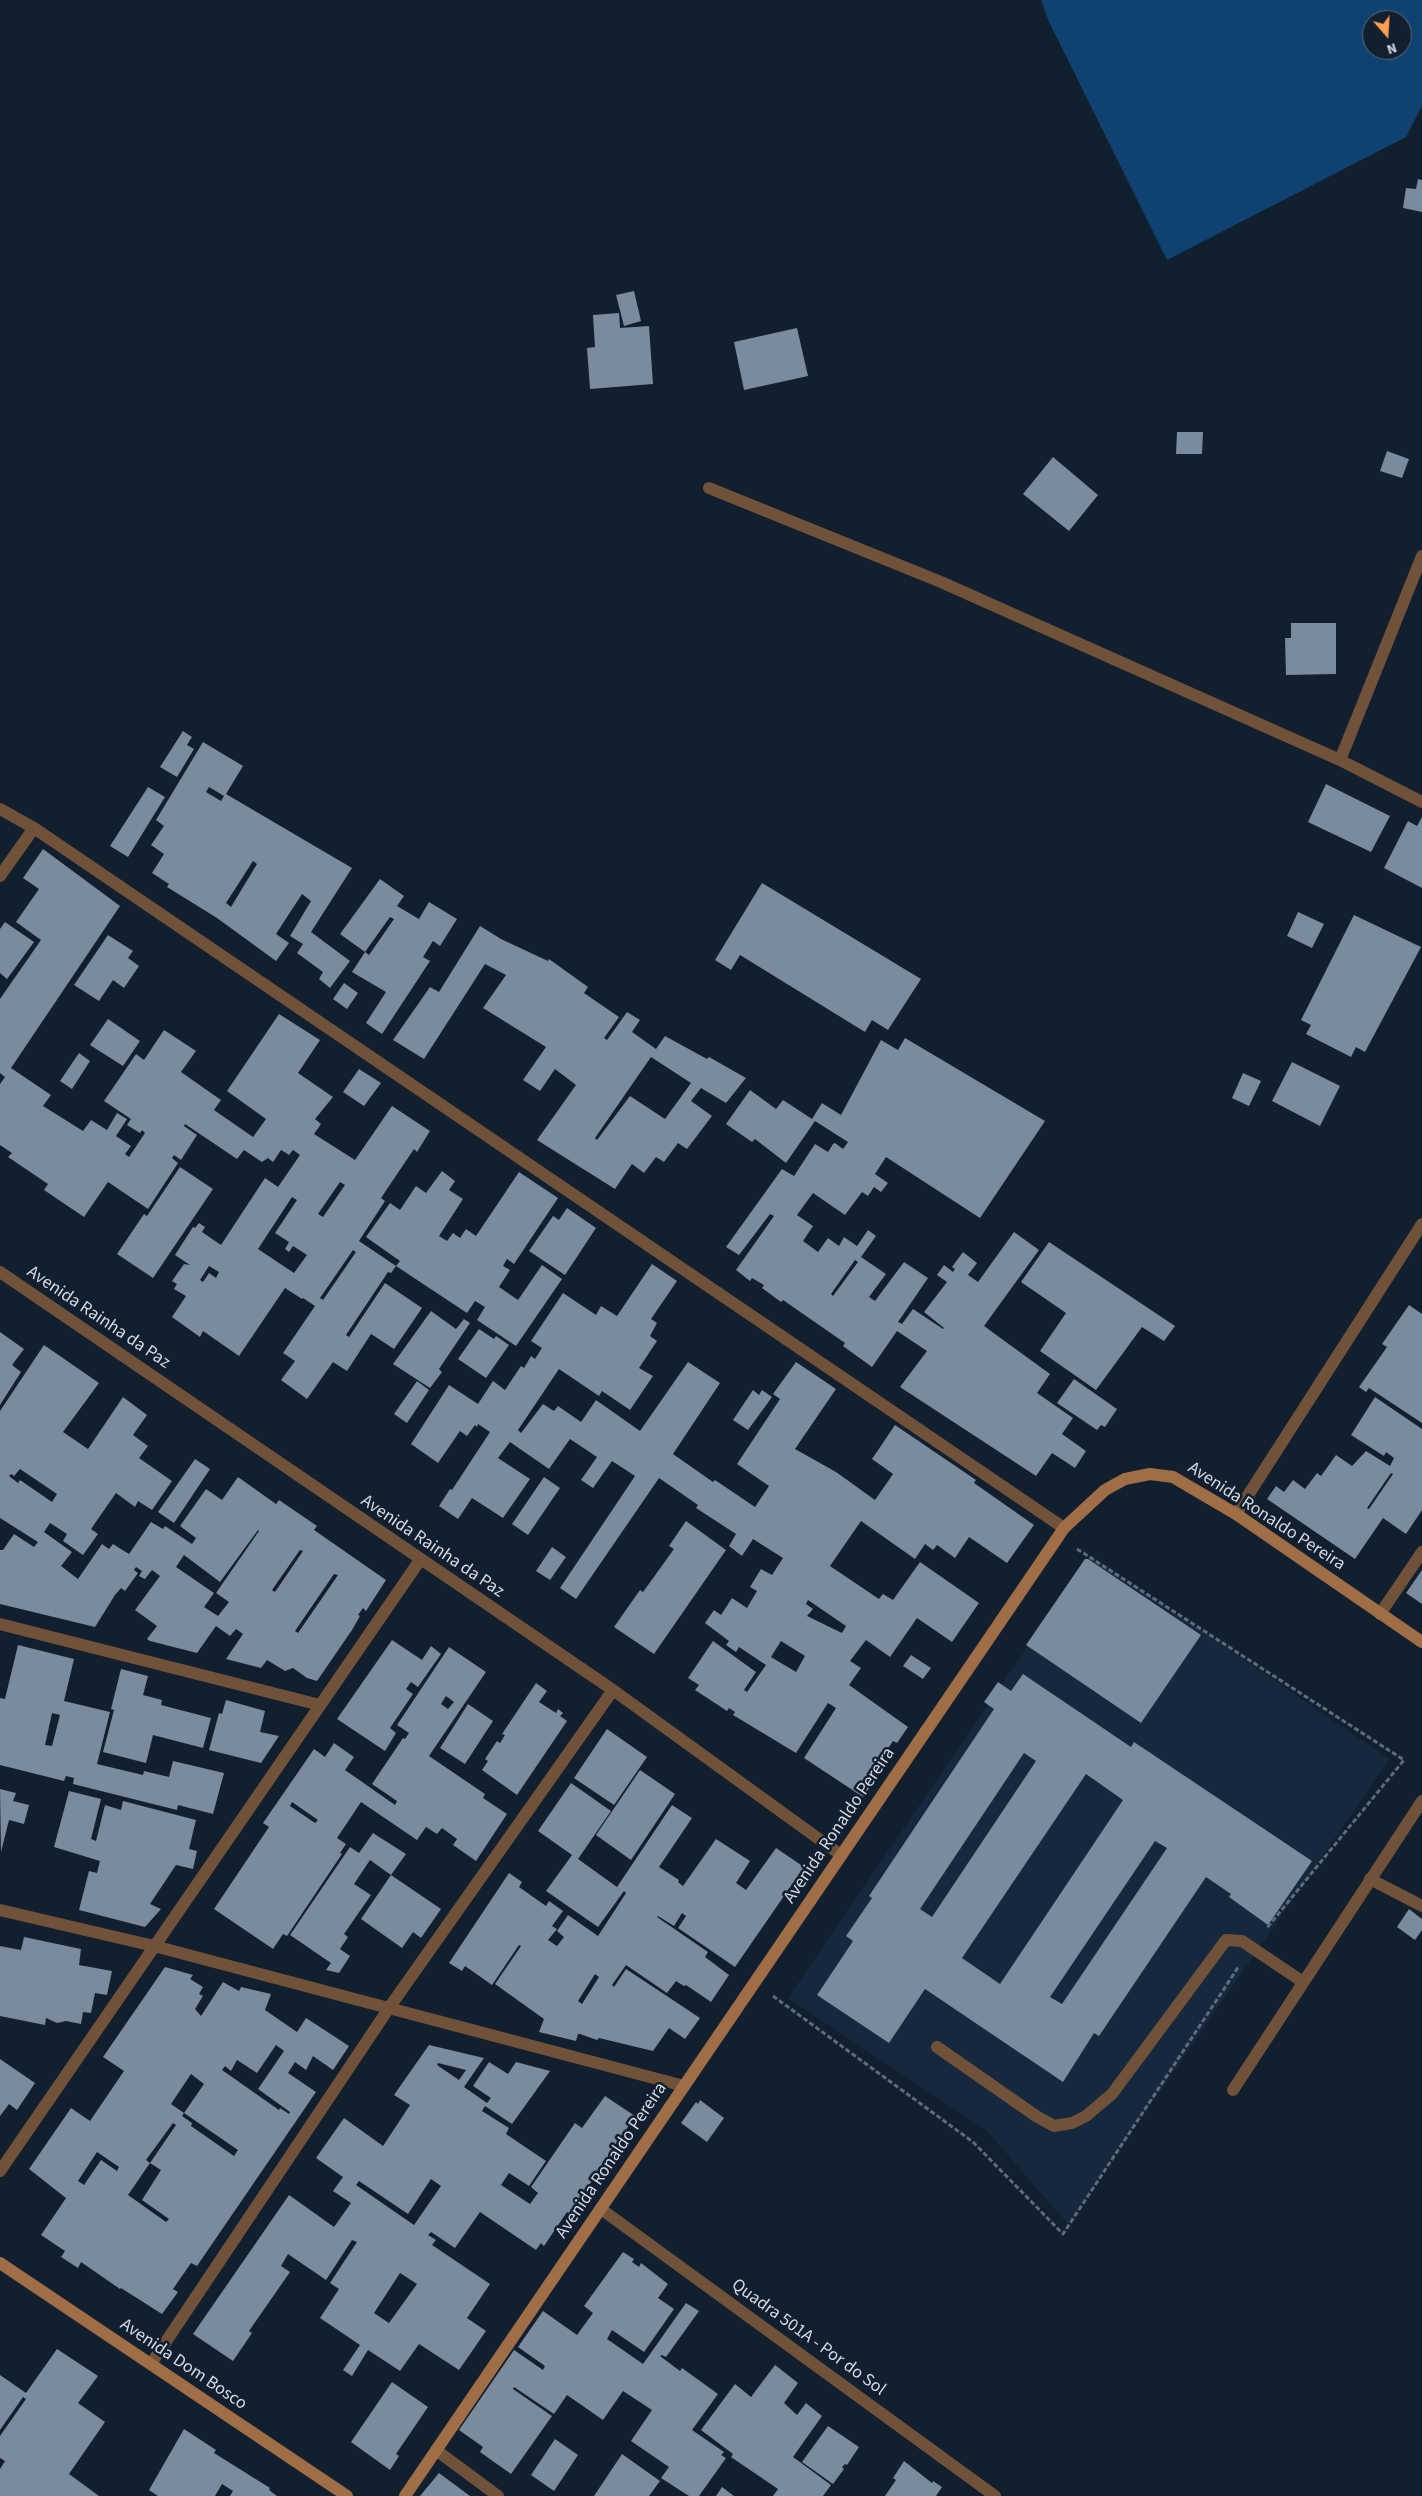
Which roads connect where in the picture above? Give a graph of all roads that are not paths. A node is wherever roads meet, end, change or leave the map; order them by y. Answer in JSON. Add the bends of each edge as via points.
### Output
{"nodes":[{"id":1,"x":708,"y":488,"type":"dead end"},
{"id":2,"x":1422,"y":556,"type":"edge"},
{"id":3,"x":1340,"y":760,"type":"junction"},
{"id":4,"x":1422,"y":802,"type":"edge"},
{"id":5,"x":0,"y":809,"type":"edge"},
{"id":6,"x":34,"y":828,"type":"junction"},
{"id":7,"x":0,"y":876,"type":"edge"},
{"id":8,"x":1422,"y":1224,"type":"edge"},
{"id":9,"x":0,"y":1272,"type":"edge"},
{"id":10,"x":1236,"y":1514,"type":"junction"},
{"id":11,"x":1061,"y":1532,"type":"junction"},
{"id":12,"x":1422,"y":1552,"type":"edge"},
{"id":13,"x":420,"y":1560,"type":"junction"},
{"id":14,"x":1380,"y":1614,"type":"junction"},
{"id":15,"x":0,"y":1624,"type":"edge"},
{"id":16,"x":1422,"y":1642,"type":"edge"},
{"id":17,"x":612,"y":1690,"type":"junction"},
{"id":18,"x":320,"y":1705,"type":"junction"},
{"id":19,"x":1422,"y":1801,"type":"edge"},
{"id":20,"x":841,"y":1855,"type":"junction"},
{"id":21,"x":1370,"y":1879,"type":"junction"},
{"id":22,"x":1422,"y":1906,"type":"edge"},
{"id":23,"x":0,"y":1910,"type":"edge"},
{"id":24,"x":154,"y":1946,"type":"junction"},
{"id":25,"x":1303,"y":1982,"type":"junction"},
{"id":26,"x":390,"y":2008,"type":"junction"},
{"id":27,"x":937,"y":2047,"type":"dead end"},
{"id":28,"x":684,"y":2086,"type":"junction"},
{"id":29,"x":1233,"y":2090,"type":"dead end"},
{"id":30,"x":0,"y":2171,"type":"edge"},
{"id":31,"x":600,"y":2209,"type":"junction"},
{"id":32,"x":0,"y":2263,"type":"edge"},
{"id":33,"x":151,"y":2364,"type":"junction"},
{"id":34,"x":436,"y":2450,"type":"junction"},
{"id":35,"x":347,"y":2496,"type":"edge"},
{"id":36,"x":405,"y":2496,"type":"edge"},
{"id":37,"x":498,"y":2496,"type":"edge"},
{"id":38,"x":995,"y":2496,"type":"edge"}],
"edges":[{"from":1,"to":3,"type":"street","via":[[941,582]]},
{"from":2,"to":3,"type":"street"},
{"from":3,"to":4,"type":"street"},
{"from":5,"to":6,"type":"street"},
{"from":6,"to":7,"type":"street"},
{"from":6,"to":11,"type":"street"},
{"from":8,"to":10,"type":"street"},
{"from":9,"to":13,"type":"street","name":"Avenida Rainha da Paz"},
{"from":10,"to":11,"type":"street","name":"Avenida Ronaldo Pereira","via":[[1173,1477],[1150,1474],[1125,1479],[1105,1490]]},
{"from":10,"to":14,"type":"street","name":"Avenida Ronaldo Pereira"},
{"from":11,"to":20,"type":"street","name":"Avenida Ronaldo Pereira"},
{"from":12,"to":14,"type":"street"},
{"from":13,"to":17,"type":"street","name":"Avenida Rainha da Paz"},
{"from":13,"to":18,"type":"street"},
{"from":14,"to":16,"type":"street","name":"Avenida Ronaldo Pereira"},
{"from":15,"to":18,"type":"street"},
{"from":17,"to":20,"type":"street","name":"Avenida Rainha da Paz"},
{"from":17,"to":26,"type":"street"},
{"from":18,"to":24,"type":"street"},
{"from":19,"to":21,"type":"street"},
{"from":20,"to":28,"type":"street","name":"Avenida Ronaldo Pereira"},
{"from":21,"to":22,"type":"street"},
{"from":21,"to":25,"type":"street"},
{"from":23,"to":24,"type":"street"},
{"from":24,"to":26,"type":"street"},
{"from":24,"to":30,"type":"street"},
{"from":25,"to":27,"type":"street","via":[[1234,1938],[1221,1944],[1112,2094],[1086,2116],[1072,2123],[1054,2126],[1036,2116]]},
{"from":25,"to":29,"type":"street"},
{"from":26,"to":28,"type":"street"},
{"from":26,"to":33,"type":"street"},
{"from":28,"to":31,"type":"street","name":"Avenida Ronaldo Pereira"},
{"from":31,"to":34,"type":"street","name":"Avenida Ronaldo Pereira"},
{"from":31,"to":38,"type":"street","name":"Quadra 501A - Por do Sol"},
{"from":32,"to":33,"type":"street","name":"Avenida Dom Bosco"},
{"from":33,"to":35,"type":"street","name":"Avenida Dom Bosco"},
{"from":34,"to":36,"type":"street","name":"Avenida Ronaldo Pereira"},
{"from":34,"to":37,"type":"street"}]}
